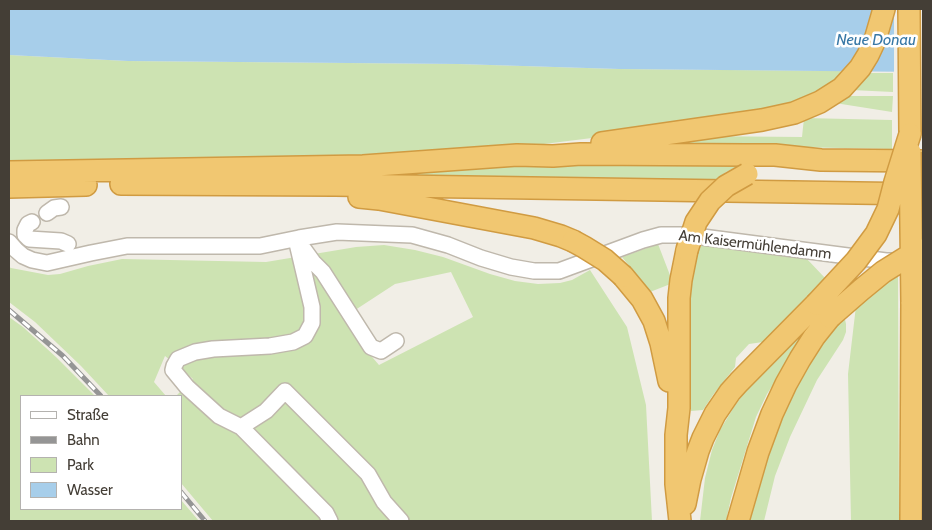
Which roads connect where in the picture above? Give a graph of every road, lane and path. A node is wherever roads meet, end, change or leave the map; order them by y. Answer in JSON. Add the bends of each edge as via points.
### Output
{"nodes":[{"id":1,"x":884,"y":9,"type":"edge"},
{"id":2,"x":909,"y":9,"type":"edge"},
{"id":3,"x":910,"y":134,"type":"junction"},
{"id":4,"x":517,"y":155,"type":"junction"},
{"id":5,"x":821,"y":160,"type":"junction"},
{"id":6,"x":923,"y":161,"type":"edge"},
{"id":7,"x":9,"y":172,"type":"edge"},
{"id":8,"x":272,"y":185,"type":"junction"},
{"id":9,"x":9,"y":187,"type":"edge"},
{"id":10,"x":922,"y":194,"type":"edge"},
{"id":11,"x":32,"y":222,"type":"dead end"},
{"id":12,"x":296,"y":239,"type":"junction"},
{"id":13,"x":9,"y":242,"type":"edge"},
{"id":14,"x":68,"y":244,"type":"dead end"},
{"id":15,"x":923,"y":250,"type":"edge"},
{"id":16,"x":923,"y":260,"type":"edge"},
{"id":17,"x":823,"y":311,"type":"junction"},
{"id":18,"x":396,"y":341,"type":"dead end"},
{"id":19,"x":242,"y":427,"type":"junction"},
{"id":20,"x":676,"y":435,"type":"junction"},
{"id":21,"x":330,"y":521,"type":"edge"},
{"id":22,"x":401,"y":521,"type":"edge"},
{"id":23,"x":682,"y":521,"type":"edge"},
{"id":24,"x":738,"y":521,"type":"edge"},
{"id":25,"x":911,"y":521,"type":"edge"}],
"edges":[{"from":1,"to":4,"type":"highway","via":[[875,40],[860,68],[832,95],[794,113]]},
{"from":2,"to":3,"type":"highway"},
{"from":3,"to":17,"type":"highway","bridge":true,"via":[[888,209],[876,234]]},
{"from":3,"to":25,"type":"highway","bridge":true},
{"from":4,"to":5,"type":"highway","via":[[775,155]]},
{"from":4,"to":7,"type":"highway","via":[[363,166]]},
{"from":5,"to":6,"type":"highway"},
{"from":5,"to":20,"type":"highway","bridge":true,"via":[[773,166],[747,174],[726,186],[696,222],[681,280]]},
{"from":8,"to":9,"type":"highway"},
{"from":8,"to":10,"type":"highway"},
{"from":8,"to":20,"type":"highway","bridge":true,"via":[[389,201],[534,228],[584,247],[623,276],[648,310],[658,332],[667,371]]},
{"from":11,"to":14,"type":"street","via":[[25,230],[29,240]]},
{"from":12,"to":13,"type":"street","name":"Am Kaisermühlendamm","via":[[260,246],[127,246],[47,263],[24,256]]},
{"from":12,"to":16,"type":"street","name":"Am Kaisermühlendamm","via":[[337,232],[412,235],[534,272],[559,272],[661,235],[687,235],[886,261]]},
{"from":12,"to":18,"type":"street","via":[[323,272],[371,347],[380,351]]},
{"from":12,"to":19,"type":"street","via":[[312,307],[312,323],[305,336],[270,346],[195,352],[178,359],[174,366],[173,370],[187,387],[219,416]]},
{"from":15,"to":17,"type":"highway","bridge":true},
{"from":17,"to":23,"type":"highway","via":[[734,387],[715,414],[694,463]]},
{"from":17,"to":24,"type":"highway","via":[[814,337],[772,414]]},
{"from":19,"to":21,"type":"street"},
{"from":19,"to":22,"type":"street","via":[[285,391],[368,474],[384,502]]},
{"from":20,"to":23,"type":"highway","via":[[676,484]]}]}
